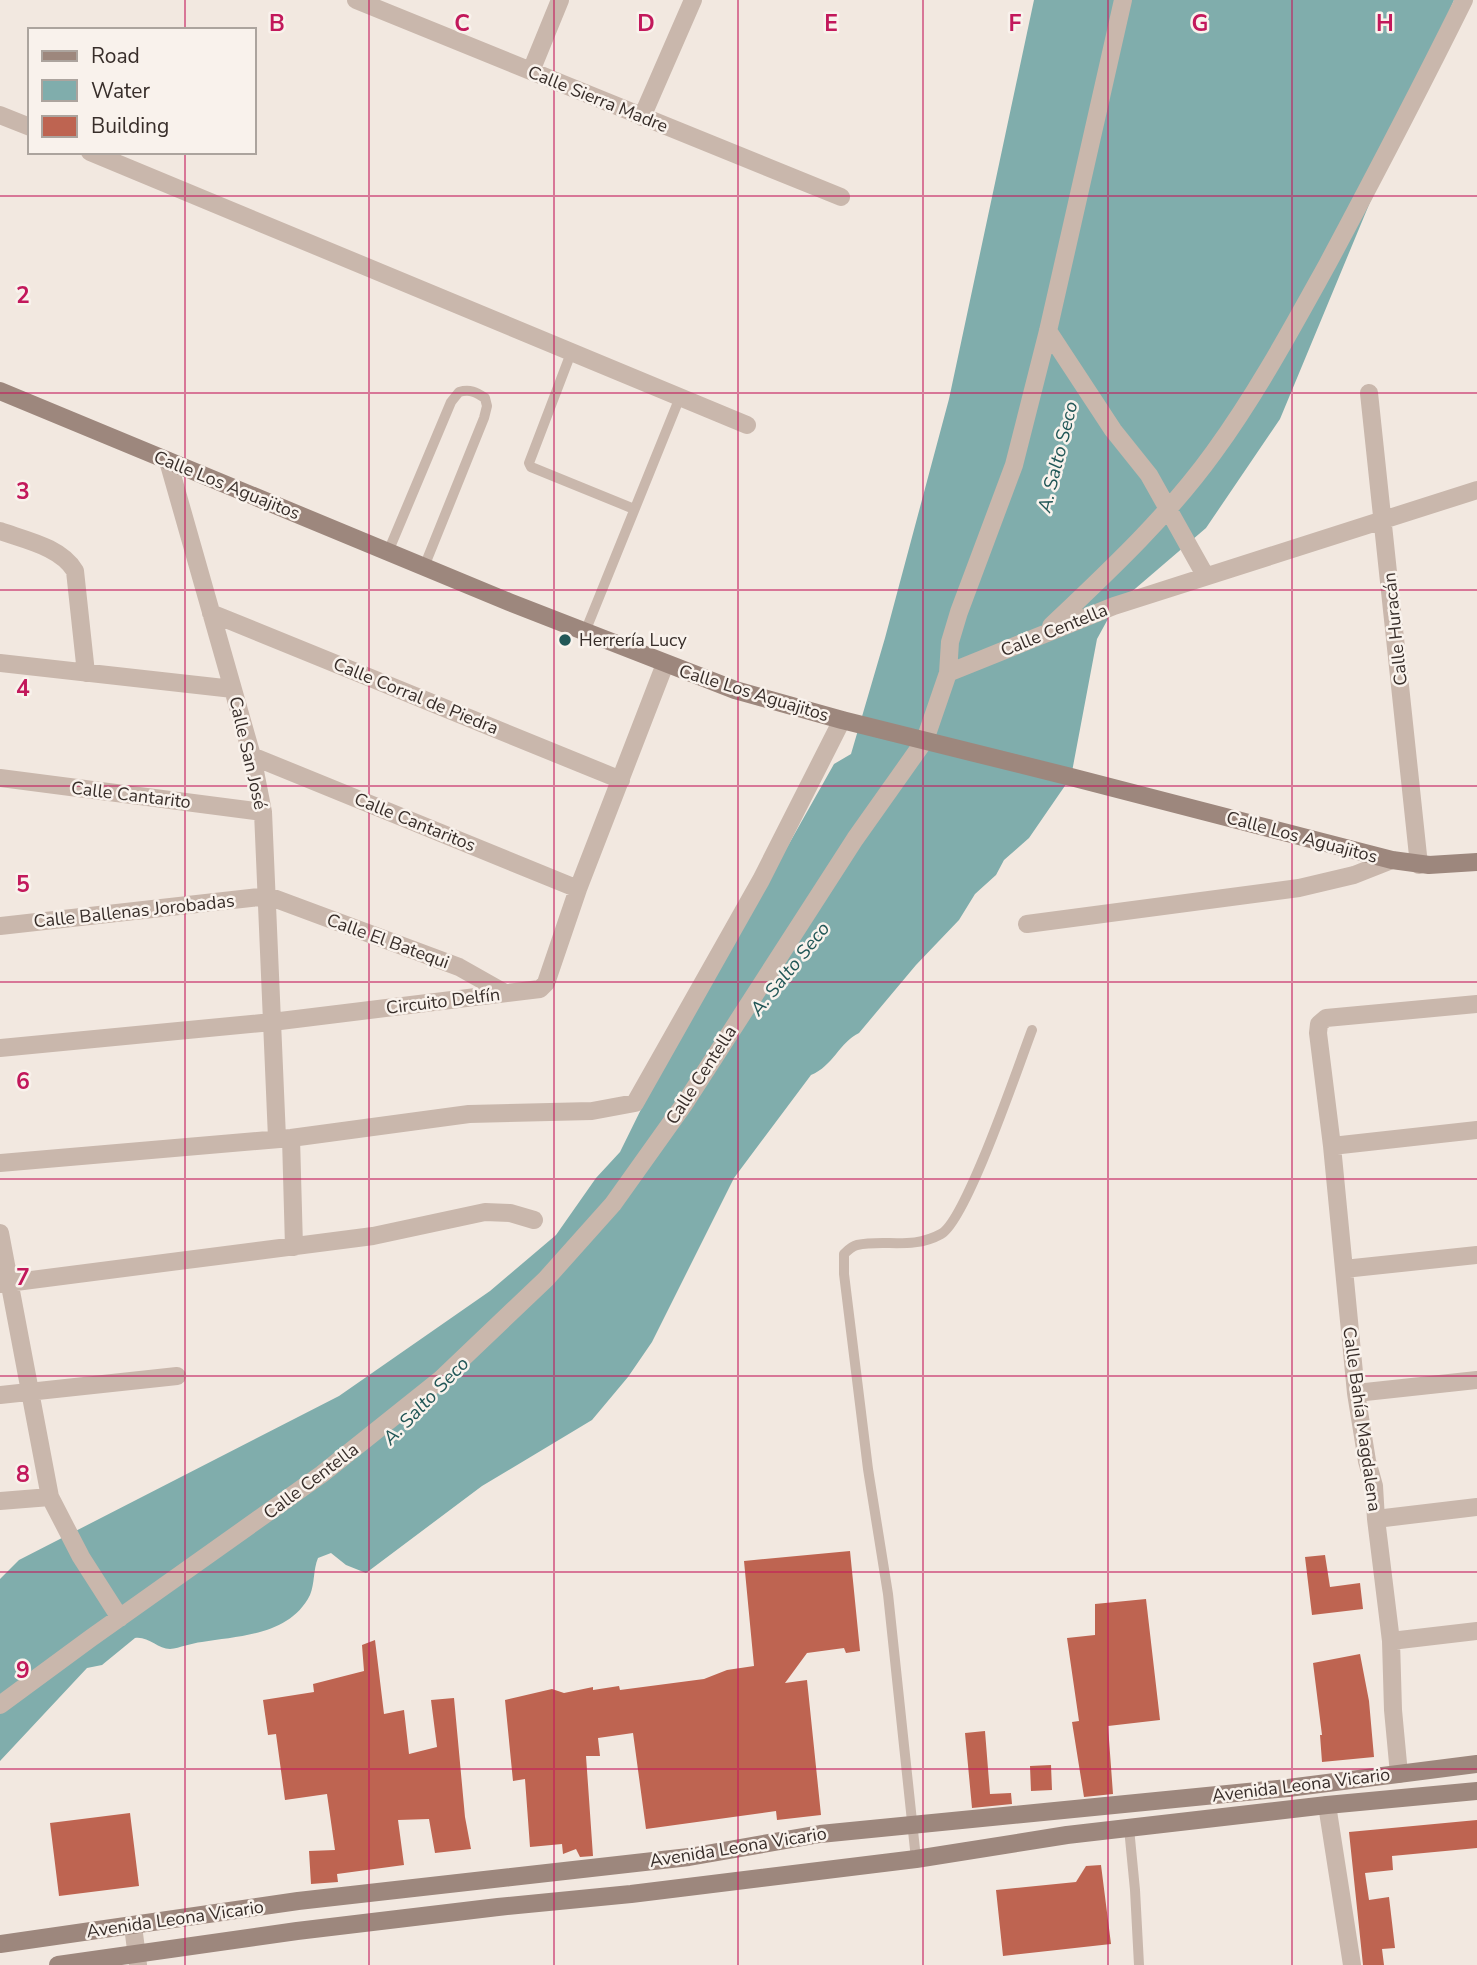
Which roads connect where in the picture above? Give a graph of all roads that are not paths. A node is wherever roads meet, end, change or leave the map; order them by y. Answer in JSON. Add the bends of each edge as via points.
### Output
{"nodes":[{"id":1,"x":356,"y":0,"type":"edge"},
{"id":2,"x":559,"y":0,"type":"edge"},
{"id":3,"x":693,"y":0,"type":"edge"},
{"id":4,"x":1123,"y":0,"type":"edge"},
{"id":5,"x":1464,"y":0,"type":"edge"},
{"id":6,"x":531,"y":71,"type":"junction"},
{"id":7,"x":0,"y":115,"type":"edge"},
{"id":8,"x":642,"y":117,"type":"junction"},
{"id":9,"x":28,"y":126,"type":"edge"},
{"id":10,"x":95,"y":154,"type":"edge"},
{"id":11,"x":841,"y":197,"type":"dead end"},
{"id":12,"x":1048,"y":331,"type":"junction"},
{"id":13,"x":571,"y":353,"type":"junction"},
{"id":14,"x":0,"y":391,"type":"edge"},
{"id":15,"x":1369,"y":393,"type":"dead end"},
{"id":16,"x":680,"y":397,"type":"junction"},
{"id":17,"x":747,"y":425,"type":"dead end"},
{"id":18,"x":168,"y":461,"type":"junction"},
{"id":19,"x":1477,"y":490,"type":"edge"},
{"id":20,"x":1169,"y":508,"type":"junction"},
{"id":21,"x":634,"y":509,"type":"junction"},
{"id":22,"x":1384,"y":521,"type":"junction"},
{"id":23,"x":0,"y":530,"type":"edge"},
{"id":24,"x":388,"y":552,"type":"junction"},
{"id":25,"x":424,"y":567,"type":"junction"},
{"id":26,"x":1205,"y":575,"type":"junction"},
{"id":27,"x":211,"y":613,"type":"junction"},
{"id":28,"x":585,"y":632,"type":"junction"},
{"id":29,"x":1043,"y":634,"type":"junction"},
{"id":30,"x":0,"y":663,"type":"edge"},
{"id":31,"x":665,"y":664,"type":"junction"},
{"id":32,"x":86,"y":673,"type":"junction"},
{"id":33,"x":948,"y":673,"type":"junction"},
{"id":34,"x":233,"y":689,"type":"junction"},
{"id":35,"x":842,"y":720,"type":"junction"},
{"id":36,"x":925,"y":740,"type":"junction"},
{"id":37,"x":252,"y":756,"type":"junction"},
{"id":38,"x":0,"y":778,"type":"edge"},
{"id":39,"x":621,"y":779,"type":"junction"},
{"id":40,"x":263,"y":812,"type":"junction"},
{"id":41,"x":1392,"y":860,"type":"junction"},
{"id":42,"x":1477,"y":862,"type":"edge"},
{"id":43,"x":1419,"y":865,"type":"junction"},
{"id":44,"x":578,"y":889,"type":"junction"},
{"id":45,"x":268,"y":896,"type":"junction"},
{"id":46,"x":1027,"y":925,"type":"dead end"},
{"id":47,"x":0,"y":926,"type":"edge"},
{"id":48,"x":505,"y":993,"type":"junction"},
{"id":49,"x":1477,"y":1004,"type":"edge"},
{"id":50,"x":272,"y":1022,"type":"junction"},
{"id":51,"x":1032,"y":1030,"type":"dead end"},
{"id":52,"x":0,"y":1048,"type":"edge"},
{"id":53,"x":1477,"y":1130,"type":"edge"},
{"id":54,"x":284,"y":1138,"type":"junction"},
{"id":55,"x":1332,"y":1146,"type":"junction"},
{"id":56,"x":0,"y":1163,"type":"edge"},
{"id":57,"x":534,"y":1220,"type":"dead end"},
{"id":58,"x":0,"y":1233,"type":"edge"},
{"id":59,"x":294,"y":1247,"type":"junction"},
{"id":60,"x":1477,"y":1255,"type":"edge"},
{"id":61,"x":1344,"y":1269,"type":"junction"},
{"id":62,"x":5,"y":1283,"type":"edge"},
{"id":63,"x":177,"y":1376,"type":"dead end"},
{"id":64,"x":1477,"y":1380,"type":"edge"},
{"id":65,"x":29,"y":1393,"type":"junction"},
{"id":66,"x":1356,"y":1393,"type":"junction"},
{"id":67,"x":0,"y":1395,"type":"edge"},
{"id":68,"x":50,"y":1497,"type":"junction"},
{"id":69,"x":1,"y":1502,"type":"edge"},
{"id":70,"x":1477,"y":1507,"type":"edge"},
{"id":71,"x":1376,"y":1519,"type":"junction"},
{"id":72,"x":120,"y":1618,"type":"junction"},
{"id":73,"x":1477,"y":1631,"type":"edge"},
{"id":74,"x":1391,"y":1641,"type":"junction"},
{"id":75,"x":0,"y":1705,"type":"edge"},
{"id":76,"x":1477,"y":1764,"type":"edge"},
{"id":77,"x":1399,"y":1773,"type":"junction"},
{"id":78,"x":1477,"y":1791,"type":"edge"},
{"id":79,"x":1327,"y":1805,"type":"junction"},
{"id":80,"x":912,"y":1824,"type":"junction"},
{"id":81,"x":1129,"y":1828,"type":"junction"},
{"id":82,"x":916,"y":1859,"type":"junction"},
{"id":83,"x":133,"y":1926,"type":"junction"},
{"id":84,"x":0,"y":1944,"type":"edge"},
{"id":85,"x":137,"y":1960,"type":"edge"},
{"id":86,"x":58,"y":1965,"type":"edge"},
{"id":87,"x":1139,"y":1965,"type":"edge"},
{"id":88,"x":1352,"y":1965,"type":"edge"}],
"edges":[{"from":1,"to":6,"type":"street","name":"Calle Sierra Madre"},
{"from":2,"to":6,"type":"street"},
{"from":3,"to":8,"type":"street"},
{"from":4,"to":12,"type":"street"},
{"from":5,"to":20,"type":"street","via":[[1294,324],[1214,452]]},
{"from":6,"to":8,"type":"street","name":"Calle Sierra Madre"},
{"from":7,"to":9,"type":"street"},
{"from":8,"to":11,"type":"street","name":"Calle Sierra Madre"},
{"from":10,"to":13,"type":"street"},
{"from":12,"to":20,"type":"street"},
{"from":12,"to":33,"type":"street","via":[[1014,465],[950,642]]},
{"from":13,"to":16,"type":"street"},
{"from":13,"to":21,"type":"lane","via":[[529,463]]},
{"from":14,"to":18,"type":"street","name":"Calle Los Aguajitos"},
{"from":15,"to":22,"type":"street","name":"Calle Huracán"},
{"from":16,"to":17,"type":"street"},
{"from":16,"to":21,"type":"lane"},
{"from":18,"to":24,"type":"street","name":"Calle Los Aguajitos"},
{"from":18,"to":27,"type":"street","name":"Calle San José"},
{"from":19,"to":22,"type":"street","name":"Calle Centella"},
{"from":20,"to":26,"type":"street"},
{"from":20,"to":29,"type":"street"},
{"from":21,"to":28,"type":"lane"},
{"from":22,"to":26,"type":"street","name":"Calle Centella"},
{"from":22,"to":43,"type":"street","name":"Calle Huracán"},
{"from":23,"to":32,"type":"street","via":[[69,560],[75,571]]},
{"from":24,"to":25,"type":"street","name":"Calle Los Aguajitos"},
{"from":24,"to":25,"type":"lane","via":[[451,402],[458,392],[476,392],[485,398],[484,418]]},
{"from":25,"to":28,"type":"street","name":"Calle Los Aguajitos"},
{"from":26,"to":29,"type":"street","name":"Calle Centella"},
{"from":27,"to":34,"type":"street","name":"Calle San José"},
{"from":27,"to":39,"type":"street","name":"Calle Corral de Piedra"},
{"from":28,"to":31,"type":"street","name":"Calle Los Aguajitos"},
{"from":29,"to":33,"type":"street","name":"Calle Centella"},
{"from":30,"to":32,"type":"street"},
{"from":31,"to":35,"type":"street","name":"Calle Los Aguajitos","via":[[735,690]]},
{"from":31,"to":39,"type":"street","name":"Circuito Delfín"},
{"from":32,"to":34,"type":"street"},
{"from":33,"to":36,"type":"street","name":"Calle Centella"},
{"from":34,"to":37,"type":"street","name":"Calle San José"},
{"from":35,"to":36,"type":"street","name":"Calle Los Aguajitos"},
{"from":35,"to":54,"type":"street","via":[[761,880],[635,1103],[592,1111],[469,1114]]},
{"from":36,"to":41,"type":"street","name":"Calle Los Aguajitos"},
{"from":36,"to":72,"type":"street","name":"Calle Centella","via":[[848,849],[677,1114],[613,1204],[546,1279],[441,1379],[333,1465]]},
{"from":37,"to":40,"type":"street","name":"Calle San José"},
{"from":37,"to":44,"type":"street","name":"Calle Cantaritos"},
{"from":38,"to":40,"type":"street","name":"Calle Cantarito"},
{"from":39,"to":44,"type":"street","name":"Circuito Delfín"},
{"from":40,"to":45,"type":"street","name":"Calle San José"},
{"from":41,"to":43,"type":"street","name":"Calle Los Aguajitos"},
{"from":41,"to":46,"type":"street","via":[[1300,888]]},
{"from":42,"to":43,"type":"street","name":"Calle Los Aguajitos"},
{"from":44,"to":48,"type":"street","name":"Circuito Delfín","via":[[546,983],[540,989]]},
{"from":45,"to":47,"type":"street","name":"Calle Ballenas Jorobadas"},
{"from":45,"to":48,"type":"street","name":"Calle El Batequi","via":[[459,967]]},
{"from":45,"to":50,"type":"street","name":"Calle San José"},
{"from":48,"to":50,"type":"street","name":"Circuito Delfín"},
{"from":49,"to":55,"type":"street","name":"Calle Bahía Magdalena","via":[[1326,1018],[1318,1033]]},
{"from":50,"to":52,"type":"street","name":"Circuito Delfín"},
{"from":50,"to":54,"type":"street","name":"Calle San José"},
{"from":51,"to":80,"type":"lane","via":[[957,1217],[943,1234],[909,1244],[855,1245],[844,1254]]},
{"from":53,"to":55,"type":"street"},
{"from":54,"to":56,"type":"street"},
{"from":54,"to":59,"type":"street","name":"Calle San José"},
{"from":55,"to":61,"type":"street","name":"Calle Bahía Magdalena"},
{"from":57,"to":59,"type":"street","via":[[485,1212]]},
{"from":58,"to":62,"type":"street"},
{"from":59,"to":62,"type":"street"},
{"from":60,"to":61,"type":"street"},
{"from":61,"to":66,"type":"street","name":"Calle Bahía Magdalena"},
{"from":62,"to":65,"type":"street"},
{"from":63,"to":65,"type":"street"},
{"from":64,"to":66,"type":"street"},
{"from":65,"to":67,"type":"street"},
{"from":65,"to":68,"type":"street"},
{"from":66,"to":71,"type":"street","name":"Calle Bahía Magdalena"},
{"from":68,"to":69,"type":"street"},
{"from":68,"to":72,"type":"street","via":[[81,1558]]},
{"from":70,"to":71,"type":"street"},
{"from":71,"to":74,"type":"street","name":"Calle Bahía Magdalena"},
{"from":72,"to":75,"type":"street","name":"Calle Centella"},
{"from":73,"to":74,"type":"street"},
{"from":74,"to":77,"type":"street","name":"Calle Bahía Magdalena"},
{"from":76,"to":77,"type":"street","name":"Avenida Leona Vicario"},
{"from":77,"to":80,"type":"street","name":"Avenida Leona Vicario"},
{"from":78,"to":79,"type":"street","name":"Avenida Leona Vicario"},
{"from":79,"to":81,"type":"street","name":"Avenida Leona Vicario"},
{"from":79,"to":88,"type":"street"},
{"from":80,"to":82,"type":"lane"},
{"from":80,"to":83,"type":"street","name":"Avenida Leona Vicario","via":[[820,1834],[689,1857],[298,1901]]},
{"from":81,"to":82,"type":"street","name":"Avenida Leona Vicario"},
{"from":81,"to":87,"type":"lane"},
{"from":82,"to":85,"type":"street","name":"Avenida Leona Vicario","via":[[351,1925]]},
{"from":83,"to":84,"type":"street","name":"Avenida Leona Vicario"},
{"from":83,"to":85,"type":"street"},
{"from":85,"to":86,"type":"street","name":"Avenida Leona Vicario"}]}
